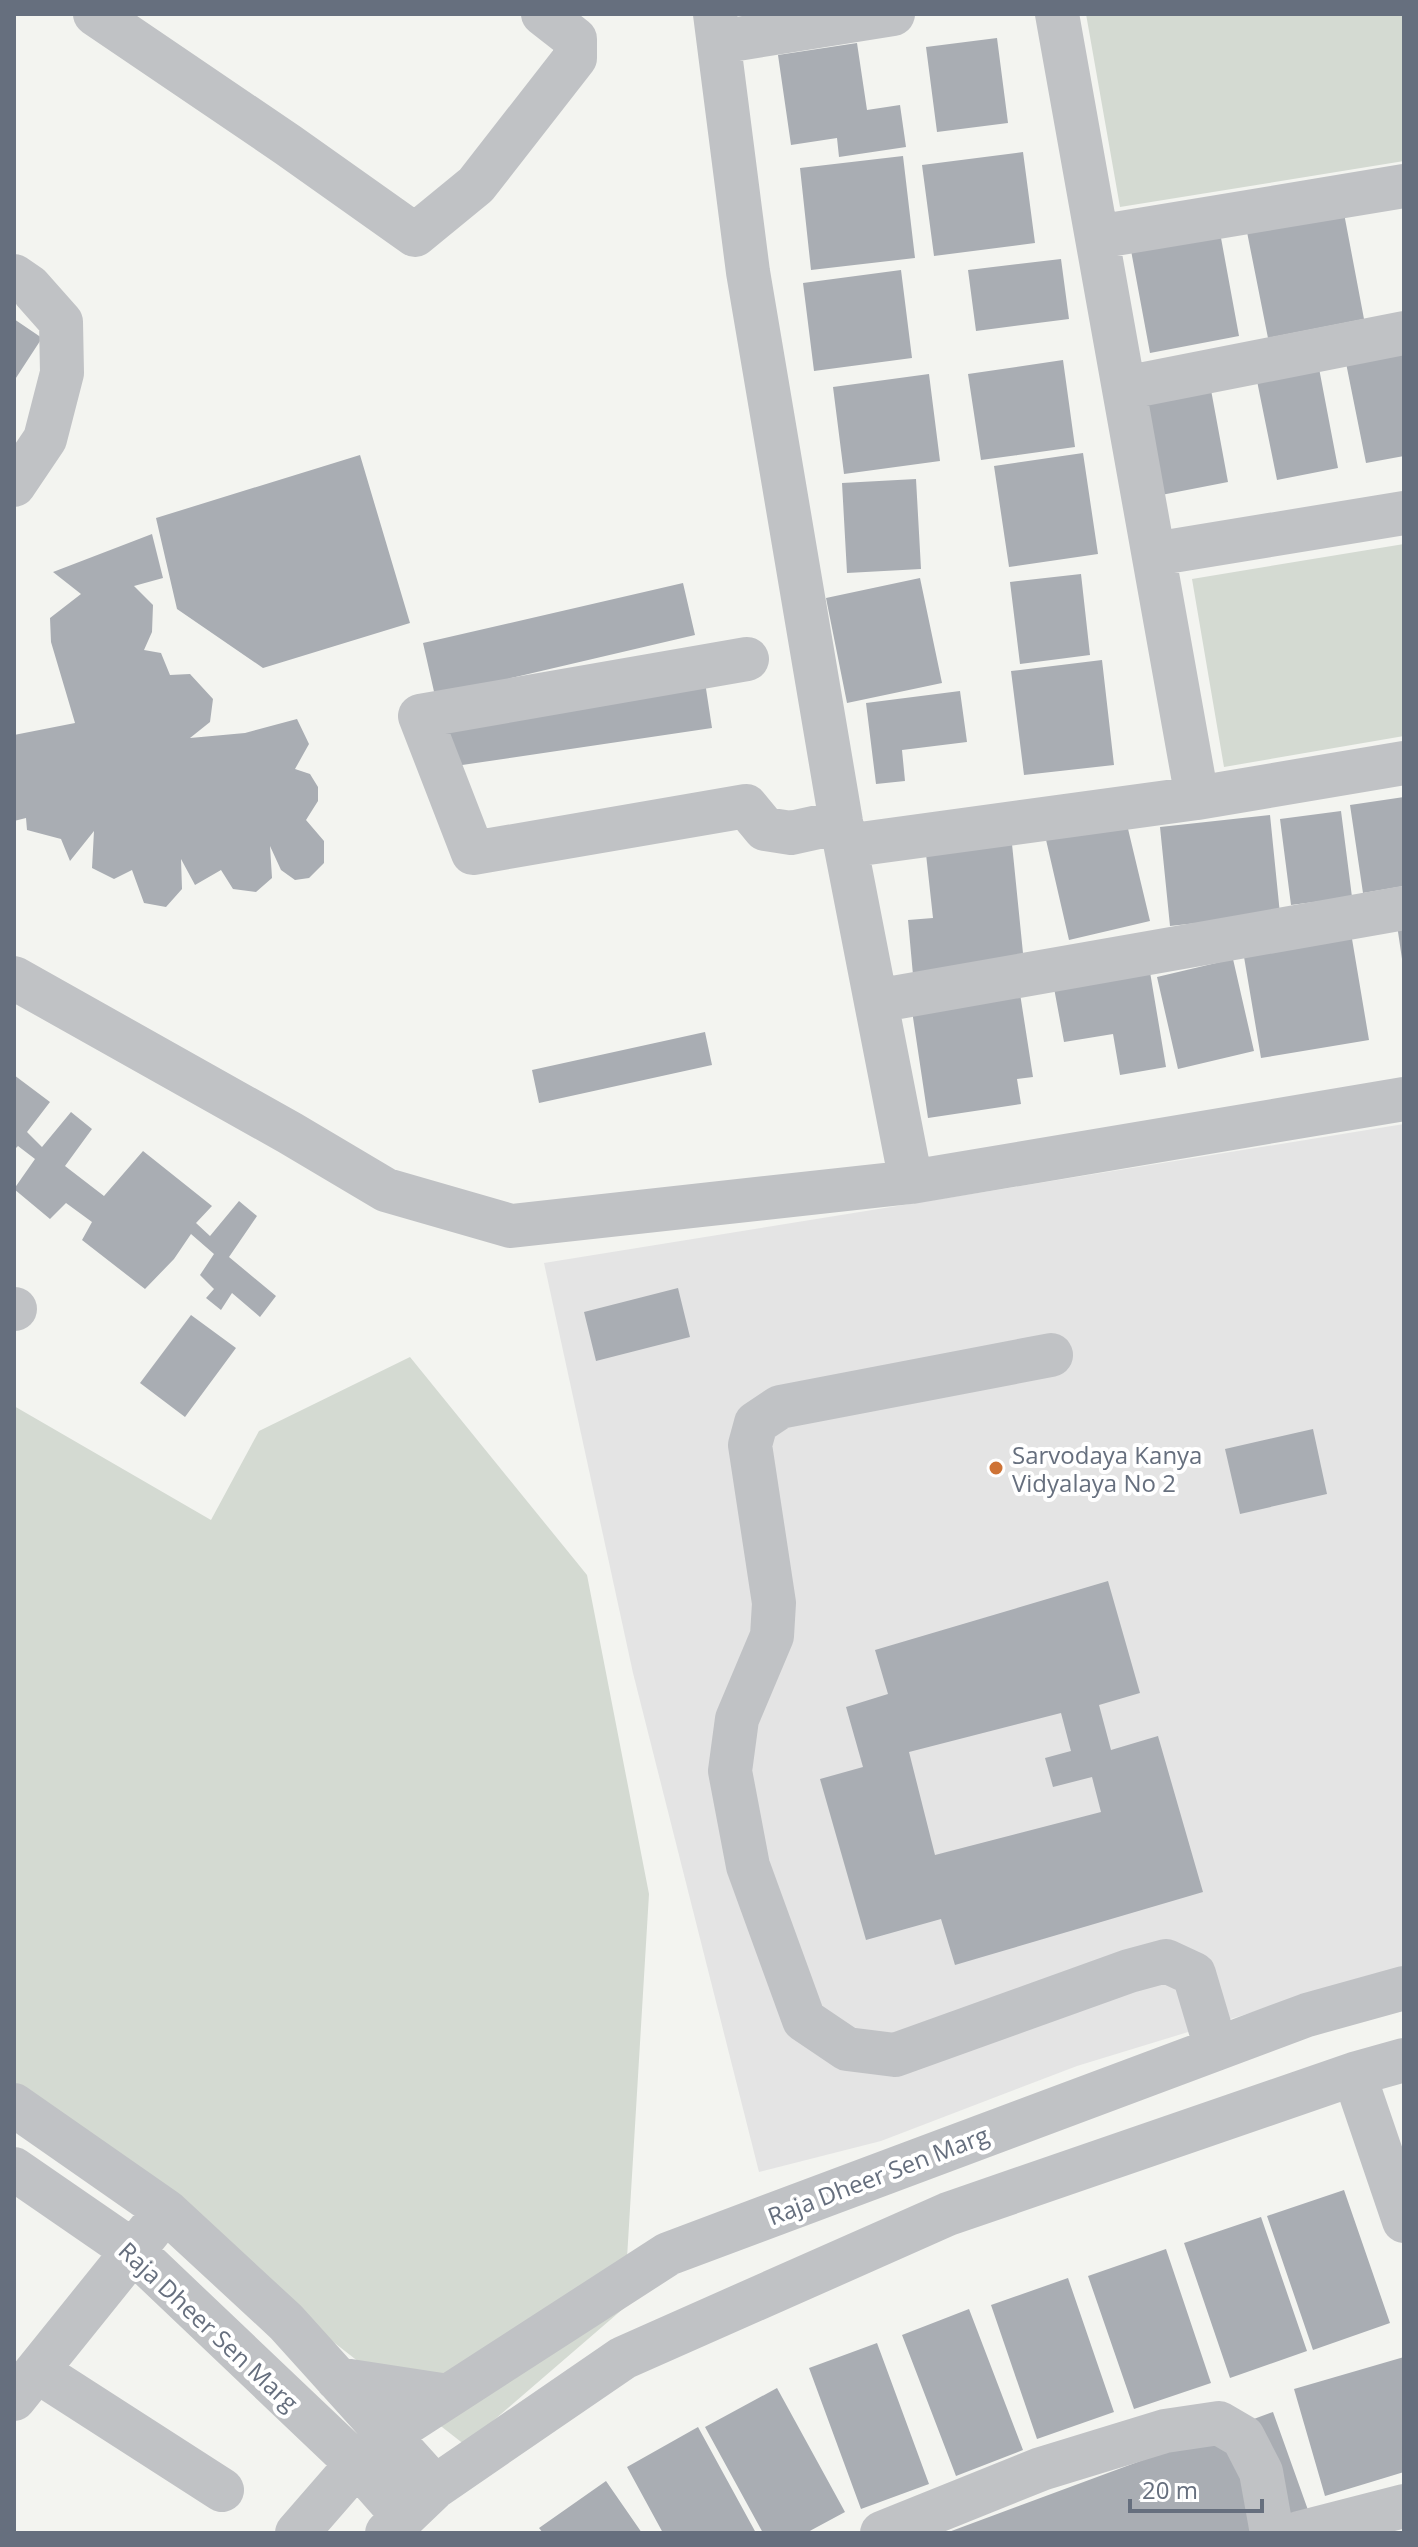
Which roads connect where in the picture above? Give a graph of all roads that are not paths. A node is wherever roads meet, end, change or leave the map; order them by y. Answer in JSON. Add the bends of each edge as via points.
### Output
{"nodes":[{"id":1,"x":95,"y":14,"type":"edge"},
{"id":2,"x":543,"y":14,"type":"edge"},
{"id":3,"x":893,"y":14,"type":"edge"},
{"id":4,"x":1057,"y":14,"type":"edge"},
{"id":5,"x":717,"y":28,"type":"edge"},
{"id":6,"x":1404,"y":186,"type":"edge"},
{"id":7,"x":1097,"y":237,"type":"junction"},
{"id":8,"x":14,"y":276,"type":"edge"},
{"id":9,"x":1404,"y":333,"type":"edge"},
{"id":10,"x":1124,"y":388,"type":"junction"},
{"id":11,"x":14,"y":485,"type":"edge"},
{"id":12,"x":1404,"y":513,"type":"edge"},
{"id":13,"x":1154,"y":554,"type":"junction"},
{"id":14,"x":747,"y":659,"type":"dead end"},
{"id":15,"x":1404,"y":763,"type":"edge"},
{"id":16,"x":1197,"y":798,"type":"junction"},
{"id":17,"x":843,"y":834,"type":"junction"},
{"id":18,"x":1404,"y":908,"type":"edge"},
{"id":19,"x":14,"y":978,"type":"edge"},
{"id":20,"x":876,"y":1001,"type":"junction"},
{"id":21,"x":1404,"y":1099,"type":"edge"},
{"id":22,"x":911,"y":1182,"type":"junction"},
{"id":23,"x":1051,"y":1355,"type":"dead end"},
{"id":24,"x":1404,"y":1988,"type":"edge"},
{"id":25,"x":1216,"y":2048,"type":"junction"},
{"id":26,"x":1404,"y":2060,"type":"edge"},
{"id":27,"x":1354,"y":2074,"type":"junction"},
{"id":28,"x":14,"y":2105,"type":"edge"},
{"id":29,"x":14,"y":2169,"type":"edge"},
{"id":30,"x":166,"y":2211,"type":"junction"},
{"id":31,"x":1404,"y":2221,"type":"edge"},
{"id":32,"x":133,"y":2251,"type":"junction"},
{"id":33,"x":337,"y":2379,"type":"junction"},
{"id":34,"x":26,"y":2385,"type":"edge"},
{"id":35,"x":448,"y":2396,"type":"junction"},
{"id":36,"x":300,"y":2410,"type":"junction"},
{"id":37,"x":373,"y":2449,"type":"junction"},
{"id":38,"x":435,"y":2487,"type":"junction"},
{"id":39,"x":222,"y":2490,"type":"dead end"},
{"id":40,"x":1404,"y":2506,"type":"edge"},
{"id":41,"x":308,"y":2520,"type":"edge"},
{"id":42,"x":395,"y":2524,"type":"edge"},
{"id":43,"x":882,"y":2533,"type":"edge"},
{"id":44,"x":1272,"y":2533,"type":"edge"},
{"id":45,"x":1299,"y":2533,"type":"edge"}],
"edges":[{"from":1,"to":2,"type":"street","via":[[415,235],[476,185],[575,58],[575,39]]},
{"from":3,"to":5,"type":"street"},
{"from":4,"to":7,"type":"street"},
{"from":5,"to":17,"type":"street","via":[[748,272]]},
{"from":6,"to":7,"type":"street"},
{"from":7,"to":10,"type":"street"},
{"from":8,"to":11,"type":"street","via":[[61,322],[62,373],[45,439]]},
{"from":9,"to":10,"type":"street"},
{"from":10,"to":13,"type":"street"},
{"from":12,"to":13,"type":"street"},
{"from":13,"to":16,"type":"street"},
{"from":14,"to":17,"type":"street","via":[[420,716],[473,853],[746,806],[765,829]]},
{"from":15,"to":16,"type":"street"},
{"from":16,"to":17,"type":"street"},
{"from":17,"to":20,"type":"street"},
{"from":18,"to":20,"type":"street"},
{"from":19,"to":22,"type":"street","via":[[386,1190],[511,1226]]},
{"from":20,"to":22,"type":"street"},
{"from":21,"to":22,"type":"street"},
{"from":23,"to":25,"type":"street","via":[[780,1407],[756,1423],[750,1445],[774,1603],[772,1636],[737,1719],[730,1771],[748,1866],[804,2020],[847,2049],[895,2055],[1166,1961],[1194,1974]]},
{"from":24,"to":25,"type":"street","name":"Raja Dheer Sen Marg"},
{"from":25,"to":35,"type":"street","name":"Raja Dheer Sen Marg","via":[[668,2254]]},
{"from":26,"to":27,"type":"street","name":"Raja Dheer Sen Marg"},
{"from":27,"to":31,"type":"street"},
{"from":27,"to":38,"type":"street","name":"Raja Dheer Sen Marg","via":[[948,2214],[623,2358]]},
{"from":28,"to":30,"type":"street","name":"Raja Dheer Sen Marg"},
{"from":29,"to":32,"type":"street","name":"Raja Dheer Sen Marg"},
{"from":30,"to":32,"type":"street"},
{"from":30,"to":33,"type":"street","name":"Raja Dheer Sen Marg","via":[[286,2322]]},
{"from":32,"to":34,"type":"street"},
{"from":32,"to":36,"type":"street","name":"Raja Dheer Sen Marg"},
{"from":33,"to":35,"type":"street"},
{"from":33,"to":37,"type":"street","name":"Raja Dheer Sen Marg"},
{"from":34,"to":39,"type":"street"},
{"from":35,"to":37,"type":"street","name":"Raja Dheer Sen Marg"},
{"from":36,"to":37,"type":"street","name":"Raja Dheer Sen Marg"},
{"from":36,"to":41,"type":"street"},
{"from":37,"to":38,"type":"street","name":"Raja Dheer Sen Marg"},
{"from":37,"to":41,"type":"street","name":"Raja Dheer Sen Marg"},
{"from":37,"to":42,"type":"street","name":"Raja Dheer Sen Marg"},
{"from":38,"to":42,"type":"street","name":"Raja Dheer Sen Marg"},
{"from":40,"to":45,"type":"street"},
{"from":43,"to":44,"type":"street","via":[[1041,2469],[1165,2431],[1219,2423],[1243,2437],[1261,2472]]}]}
